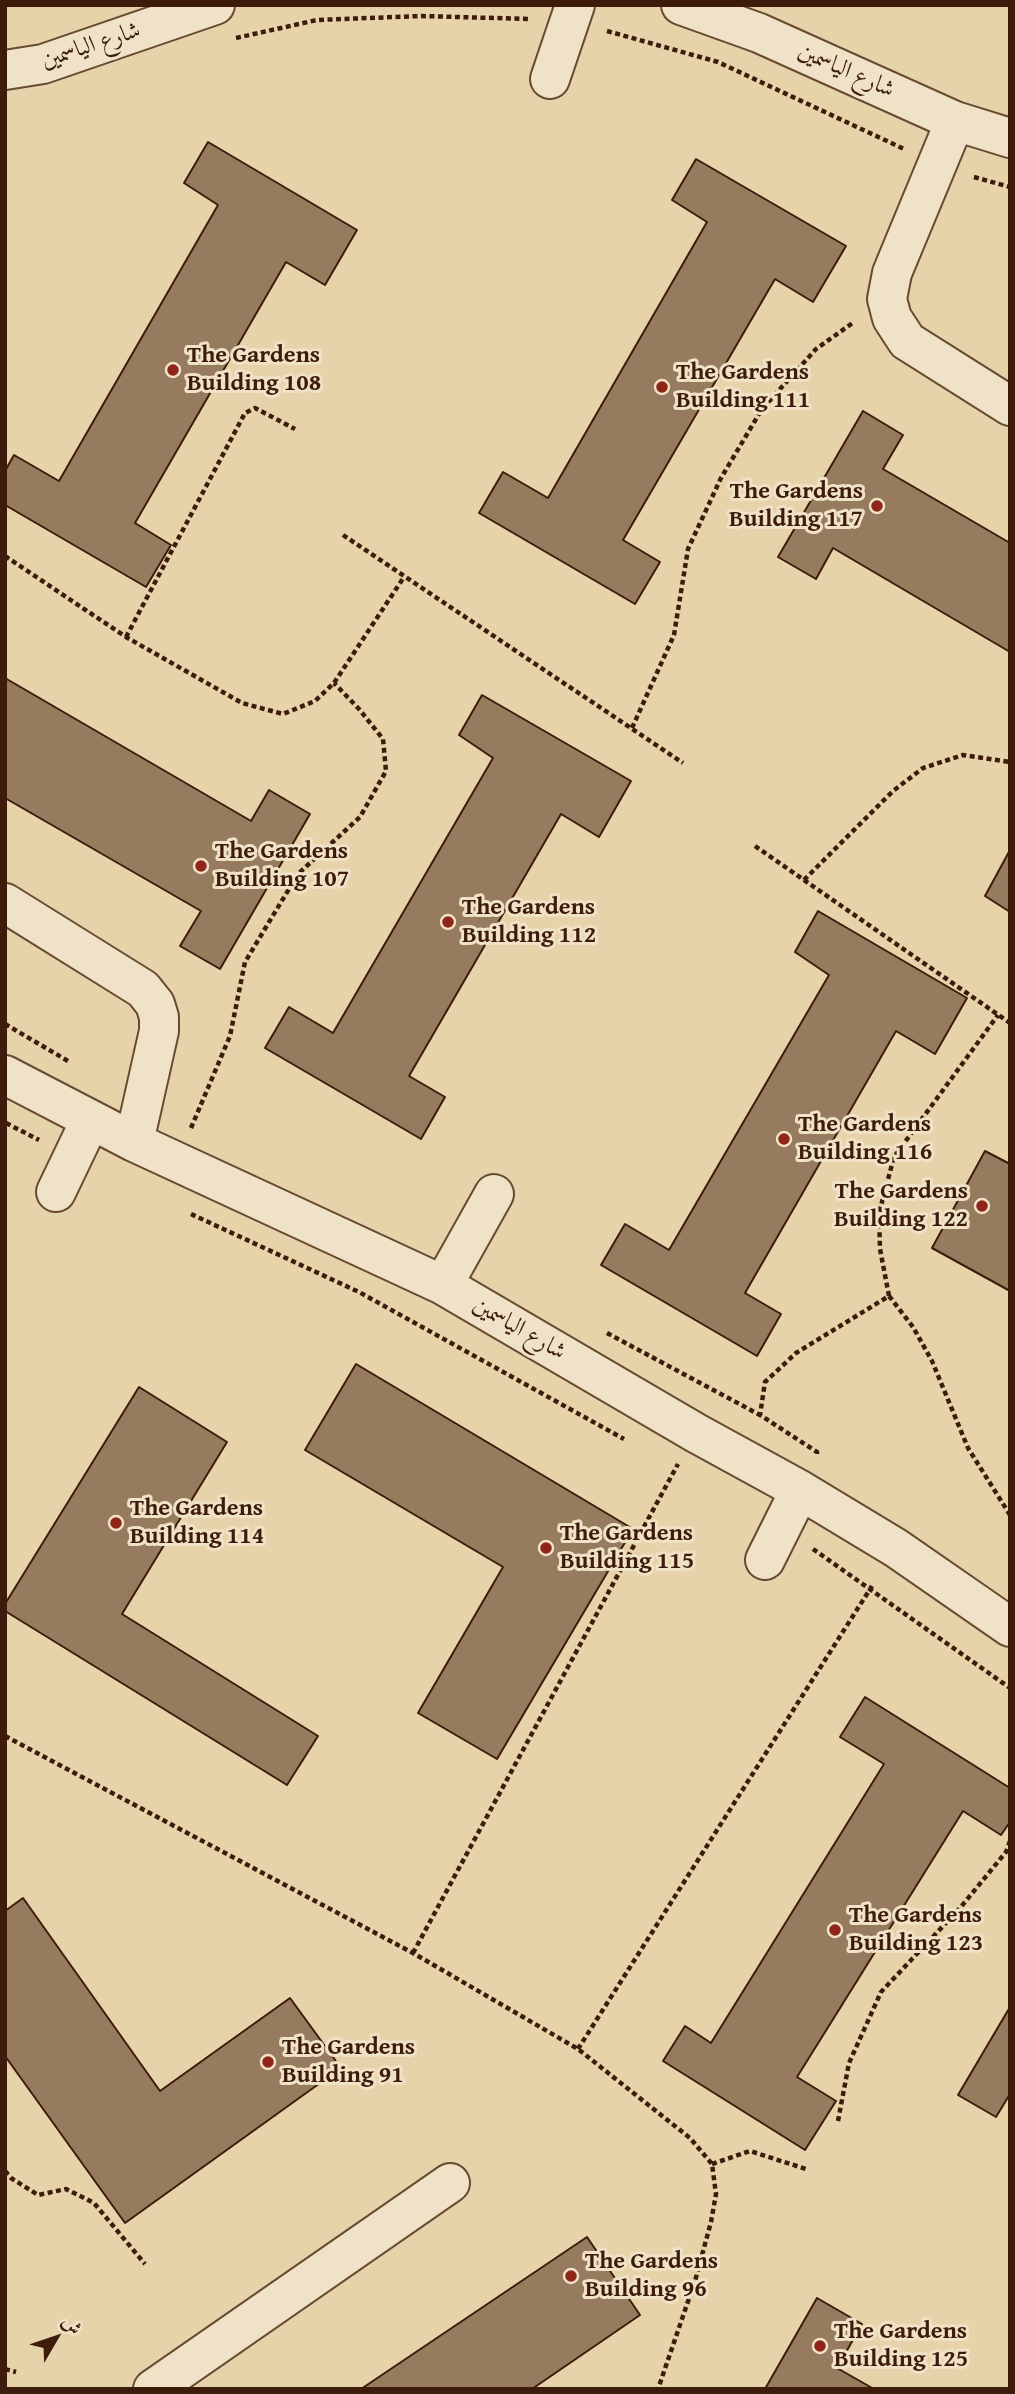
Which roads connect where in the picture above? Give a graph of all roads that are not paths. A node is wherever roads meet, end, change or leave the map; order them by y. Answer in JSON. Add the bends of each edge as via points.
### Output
{"nodes":[{"id":1,"x":215,"y":5,"type":"edge"},
{"id":2,"x":575,"y":5,"type":"edge"},
{"id":3,"x":681,"y":5,"type":"edge"},
{"id":4,"x":5,"y":70,"type":"edge"},
{"id":5,"x":550,"y":79,"type":"dead end"},
{"id":6,"x":955,"y":121,"type":"junction"},
{"id":7,"x":1010,"y":138,"type":"edge"},
{"id":8,"x":1010,"y":406,"type":"edge"},
{"id":9,"x":5,"y":903,"type":"edge"},
{"id":10,"x":5,"y":1075,"type":"edge"},
{"id":11,"x":90,"y":1121,"type":"junction"},
{"id":12,"x":134,"y":1142,"type":"junction"},
{"id":13,"x":56,"y":1192,"type":"dead end"},
{"id":14,"x":494,"y":1194,"type":"dead end"},
{"id":15,"x":443,"y":1285,"type":"junction"},
{"id":16,"x":800,"y":1490,"type":"junction"},
{"id":17,"x":773,"y":1544,"type":"road end"},
{"id":18,"x":1010,"y":1627,"type":"edge"},
{"id":19,"x":450,"y":2183,"type":"dead end"},
{"id":20,"x":153,"y":2389,"type":"edge"}],
"edges":[{"from":1,"to":4,"type":"street","name":"شارع الياسمين","via":[[43,64]]},
{"from":2,"to":5,"type":"street"},
{"from":3,"to":6,"type":"street","name":"شارع الياسمين","via":[[759,33]]},
{"from":6,"to":7,"type":"street","name":"شارع الياسمين"},
{"from":6,"to":8,"type":"street","via":[[892,273],[887,299],[892,318],[907,341]]},
{"from":9,"to":12,"type":"street","via":[[143,989],[155,1004],[159,1031]]},
{"from":10,"to":11,"type":"street","name":"شارع الياسمين"},
{"from":11,"to":12,"type":"street","name":"شارع الياسمين"},
{"from":11,"to":13,"type":"street"},
{"from":12,"to":15,"type":"street","name":"شارع الياسمين"},
{"from":14,"to":15,"type":"street"},
{"from":15,"to":16,"type":"street","name":"شارع الياسمين"},
{"from":16,"to":17,"type":"street"},
{"from":16,"to":18,"type":"street","name":"شارع الياسمين","via":[[896,1548]]},
{"from":19,"to":20,"type":"street"}]}
